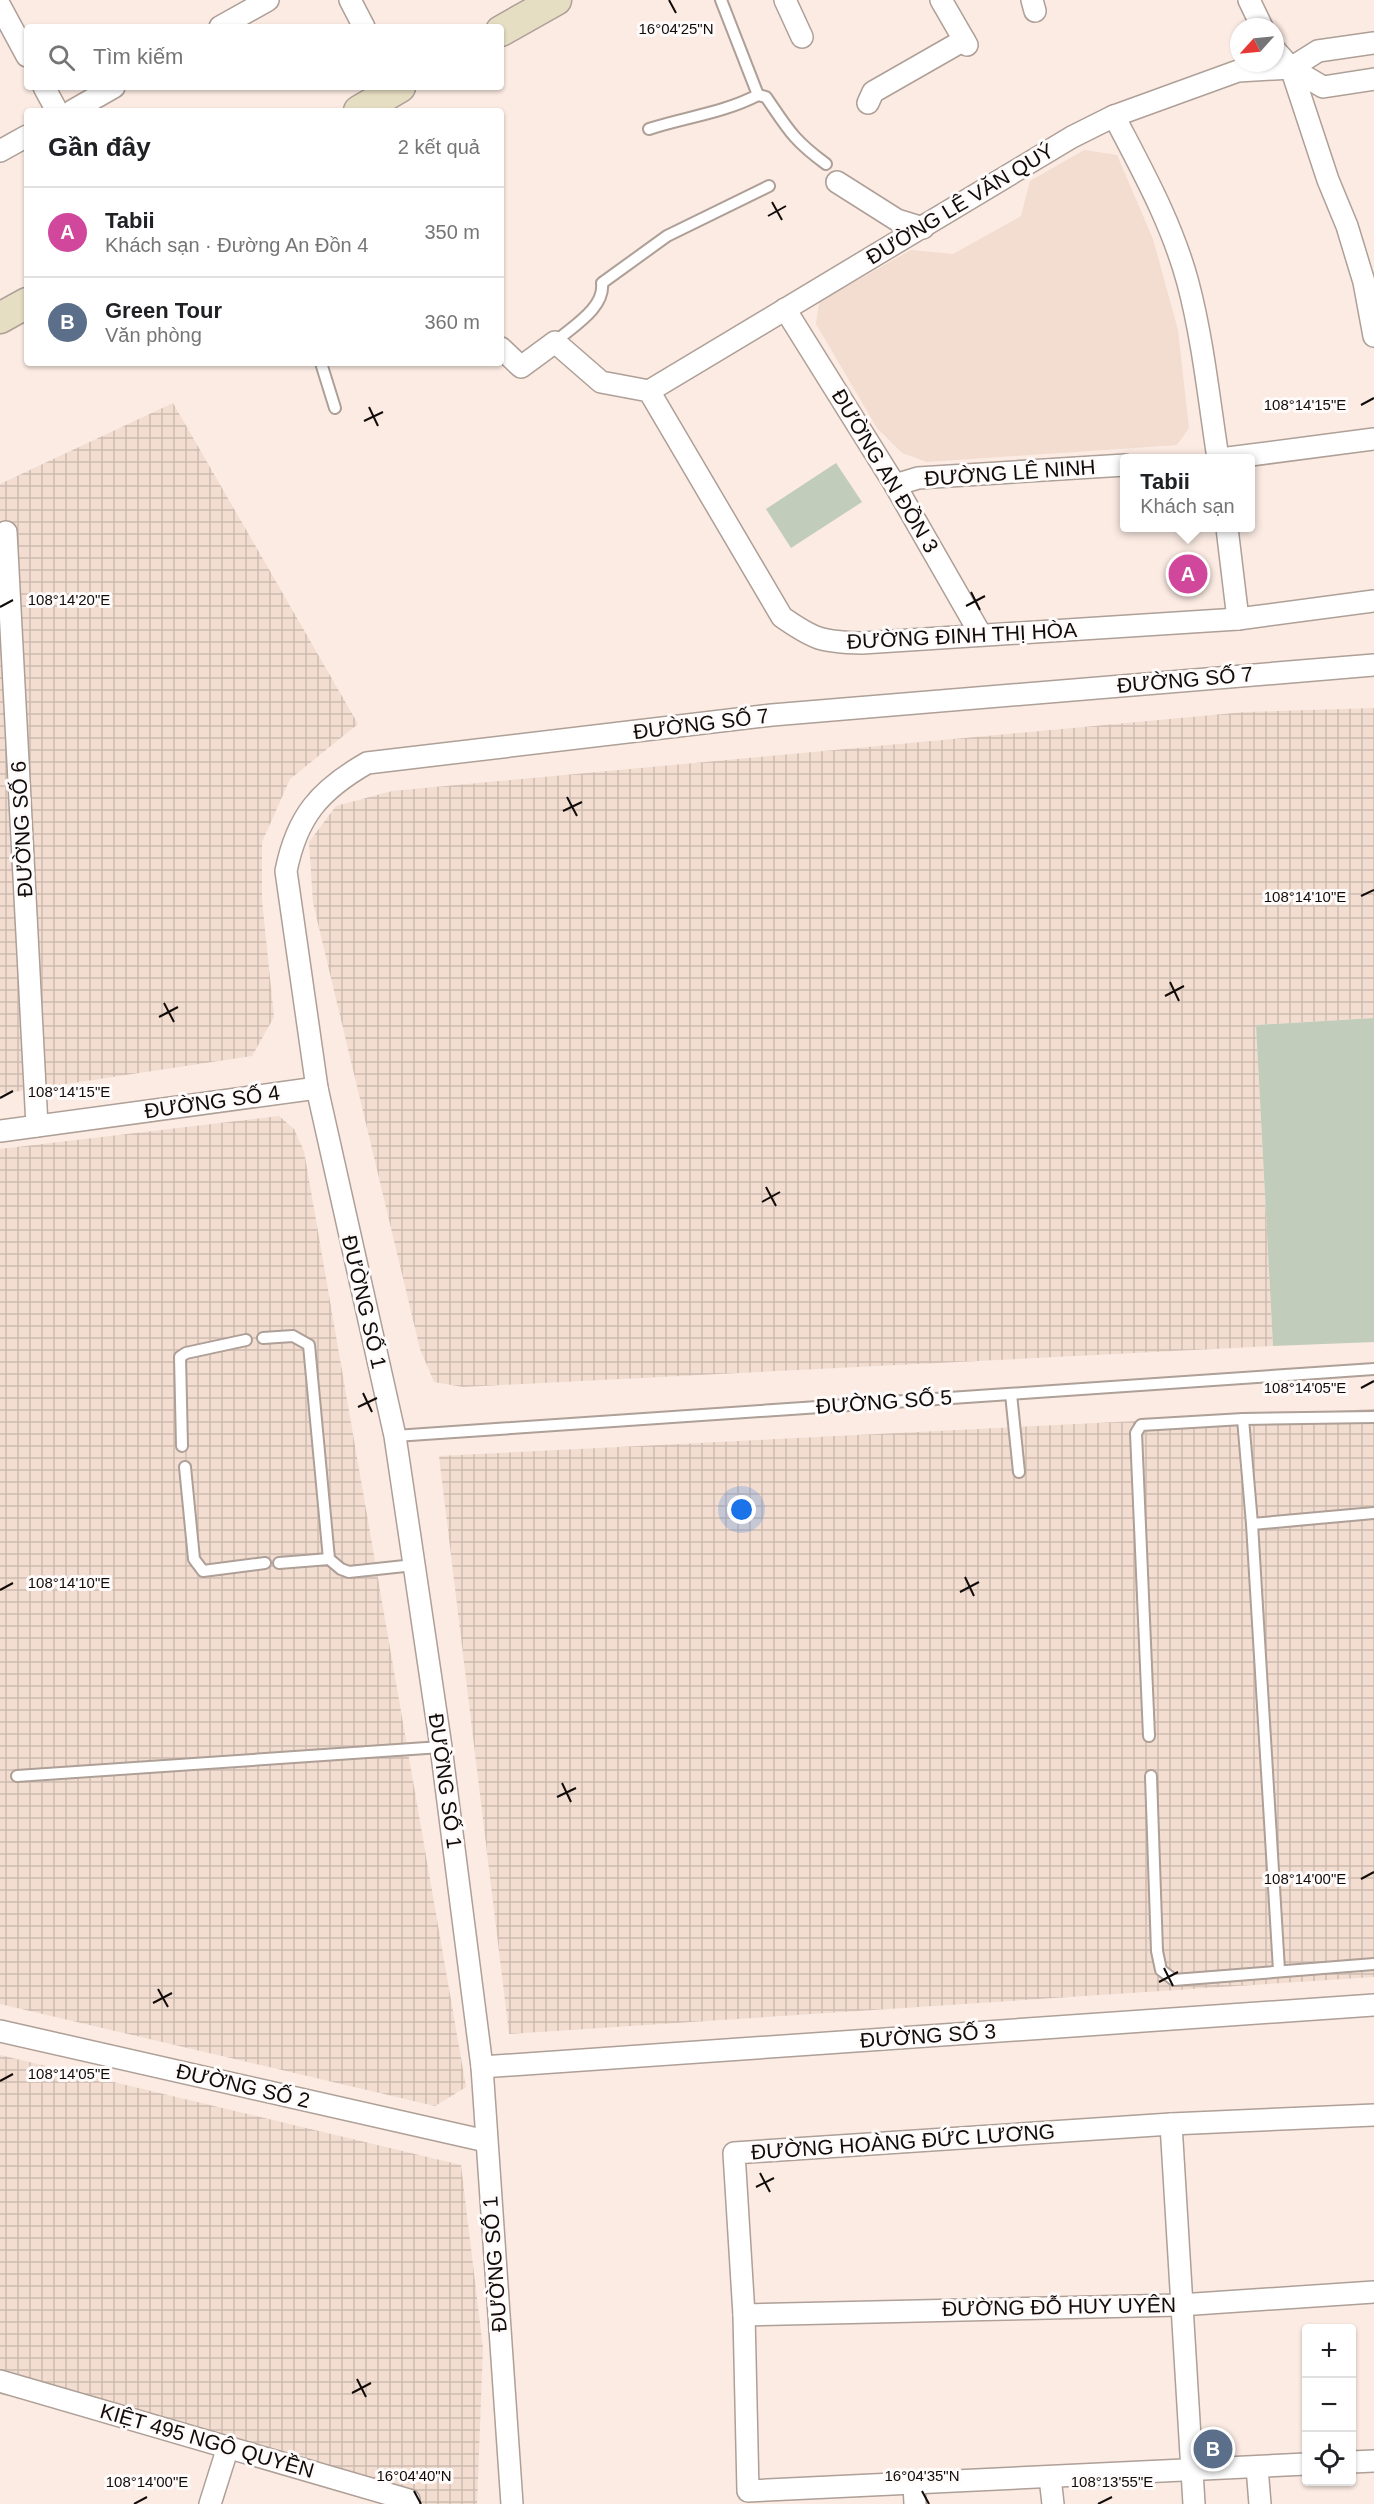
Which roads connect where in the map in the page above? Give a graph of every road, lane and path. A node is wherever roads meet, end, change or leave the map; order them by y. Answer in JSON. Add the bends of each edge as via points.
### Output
{"nodes":[{"id":1,"x":268,"y":0,"type":"edge"},
{"id":2,"x":350,"y":0,"type":"edge"},
{"id":3,"x":556,"y":0,"type":"edge"},
{"id":4,"x":721,"y":0,"type":"edge"},
{"id":5,"x":785,"y":0,"type":"edge"},
{"id":6,"x":941,"y":0,"type":"edge"},
{"id":7,"x":1249,"y":0,"type":"edge"},
{"id":8,"x":4,"y":5,"type":"edge"},
{"id":9,"x":1258,"y":18,"type":"edge"},
{"id":10,"x":225,"y":24,"type":"edge"},
{"id":11,"x":362,"y":24,"type":"edge"},
{"id":12,"x":504,"y":29,"type":"edge"},
{"id":13,"x":802,"y":38,"type":"dead end"},
{"id":14,"x":1374,"y":43,"type":"edge"},
{"id":15,"x":24,"y":49,"type":"edge"},
{"id":16,"x":1284,"y":60,"type":"edge"},
{"id":17,"x":1291,"y":68,"type":"junction"},
{"id":18,"x":1374,"y":79,"type":"edge"},
{"id":19,"x":46,"y":90,"type":"edge"},
{"id":20,"x":109,"y":90,"type":"edge"},
{"id":21,"x":393,"y":90,"type":"edge"},
{"id":22,"x":758,"y":95,"type":"junction"},
{"id":23,"x":868,"y":103,"type":"dead end"},
{"id":24,"x":55,"y":108,"type":"edge"},
{"id":25,"x":77,"y":108,"type":"edge"},
{"id":26,"x":364,"y":108,"type":"edge"},
{"id":27,"x":1114,"y":116,"type":"junction"},
{"id":28,"x":649,"y":129,"type":"dead end"},
{"id":29,"x":24,"y":138,"type":"edge"},
{"id":30,"x":0,"y":151,"type":"edge"},
{"id":31,"x":831,"y":173,"type":"joint"},
{"id":32,"x":769,"y":186,"type":"dead end"},
{"id":33,"x":923,"y":228,"type":"junction"},
{"id":34,"x":24,"y":305,"type":"edge"},
{"id":35,"x":785,"y":309,"type":"junction"},
{"id":36,"x":0,"y":318,"type":"edge"},
{"id":37,"x":1374,"y":336,"type":"edge"},
{"id":38,"x":555,"y":342,"type":"junction"},
{"id":39,"x":504,"y":351,"type":"edge"},
{"id":40,"x":322,"y":366,"type":"edge"},
{"id":41,"x":649,"y":391,"type":"junction"},
{"id":42,"x":334,"y":408,"type":"dead end"},
{"id":43,"x":1374,"y":439,"type":"edge"},
{"id":44,"x":1217,"y":454,"type":"edge"},
{"id":45,"x":1255,"y":455,"type":"edge"},
{"id":46,"x":1120,"y":465,"type":"edge"},
{"id":47,"x":895,"y":485,"type":"junction"},
{"id":48,"x":6,"y":532,"type":"dead end"},
{"id":49,"x":1227,"y":532,"type":"edge"},
{"id":50,"x":1374,"y":601,"type":"edge"},
{"id":51,"x":1238,"y":619,"type":"junction"},
{"id":52,"x":981,"y":635,"type":"junction"},
{"id":53,"x":1374,"y":665,"type":"edge"},
{"id":54,"x":313,"y":1067,"type":"joint"},
{"id":55,"x":316,"y":1088,"type":"junction"},
{"id":56,"x":37,"y":1126,"type":"junction"},
{"id":57,"x":0,"y":1131,"type":"edge"},
{"id":58,"x":263,"y":1338,"type":"dead end"},
{"id":59,"x":246,"y":1341,"type":"dead end"},
{"id":60,"x":1374,"y":1369,"type":"edge"},
{"id":61,"x":1011,"y":1394,"type":"junction"},
{"id":62,"x":1374,"y":1417,"type":"edge"},
{"id":63,"x":1243,"y":1419,"type":"junction"},
{"id":64,"x":394,"y":1436,"type":"junction"},
{"id":65,"x":182,"y":1446,"type":"dead end"},
{"id":66,"x":185,"y":1467,"type":"dead end"},
{"id":67,"x":1019,"y":1472,"type":"dead end"},
{"id":68,"x":1374,"y":1512,"type":"edge"},
{"id":69,"x":1252,"y":1524,"type":"junction"},
{"id":70,"x":329,"y":1559,"type":"junction"},
{"id":71,"x":265,"y":1563,"type":"dead end"},
{"id":72,"x":279,"y":1563,"type":"dead end"},
{"id":73,"x":414,"y":1565,"type":"junction"},
{"id":74,"x":1149,"y":1736,"type":"dead end"},
{"id":75,"x":441,"y":1747,"type":"junction"},
{"id":76,"x":17,"y":1776,"type":"dead end"},
{"id":77,"x":1151,"y":1776,"type":"dead end"},
{"id":78,"x":1374,"y":1964,"type":"edge"},
{"id":79,"x":1279,"y":1970,"type":"junction"},
{"id":80,"x":1374,"y":2005,"type":"edge"},
{"id":81,"x":0,"y":2031,"type":"edge"},
{"id":82,"x":482,"y":2067,"type":"junction"},
{"id":83,"x":1374,"y":2115,"type":"edge"},
{"id":84,"x":1171,"y":2124,"type":"junction"},
{"id":85,"x":486,"y":2141,"type":"junction"},
{"id":86,"x":1374,"y":2292,"type":"edge"},
{"id":87,"x":1180,"y":2305,"type":"junction"},
{"id":88,"x":744,"y":2315,"type":"junction"},
{"id":89,"x":0,"y":2381,"type":"edge"},
{"id":90,"x":228,"y":2447,"type":"junction"},
{"id":91,"x":1374,"y":2461,"type":"edge"},
{"id":92,"x":1356,"y":2462,"type":"edge"},
{"id":93,"x":1302,"y":2464,"type":"edge"},
{"id":94,"x":1257,"y":2467,"type":"junction"},
{"id":95,"x":1191,"y":2470,"type":"junction"},
{"id":96,"x":1050,"y":2477,"type":"junction"},
{"id":97,"x":914,"y":2494,"type":"edge"},
{"id":98,"x":783,"y":2497,"type":"edge"},
{"id":99,"x":210,"y":2504,"type":"edge"},
{"id":100,"x":408,"y":2504,"type":"edge"},
{"id":101,"x":512,"y":2504,"type":"edge"},
{"id":102,"x":1053,"y":2504,"type":"edge"},
{"id":103,"x":1194,"y":2504,"type":"edge"},
{"id":104,"x":1260,"y":2504,"type":"edge"}],
"edges":[{"from":1,"to":10,"type":"street"},
{"from":2,"to":11,"type":"street"},
{"from":3,"to":12,"type":"street"},
{"from":4,"to":22,"type":"lane"},
{"from":5,"to":13,"type":"street"},
{"from":6,"to":23,"type":"street","via":[[966,43],[873,92]]},
{"from":7,"to":9,"type":"street"},
{"from":8,"to":15,"type":"street"},
{"from":14,"to":17,"type":"street","via":[[1317,51]]},
{"from":16,"to":17,"type":"street"},
{"from":17,"to":18,"type":"street","via":[[1323,87]]},
{"from":17,"to":27,"type":"street","name":"ĐƯỜNG LÊ VĂN QUÝ","via":[[1238,70]]},
{"from":17,"to":37,"type":"street","via":[[1347,226],[1364,282]]},
{"from":19,"to":24,"type":"street"},
{"from":20,"to":25,"type":"street"},
{"from":21,"to":26,"type":"street"},
{"from":22,"to":28,"type":"lane","via":[[718,112]]},
{"from":22,"to":31,"type":"lane","via":[[766,97],[786,130]]},
{"from":27,"to":33,"type":"street","name":"ĐƯỜNG LÊ VĂN QUÝ","via":[[1072,136]]},
{"from":27,"to":44,"type":"street","via":[[1153,190],[1187,281]]},
{"from":29,"to":30,"type":"street"},
{"from":31,"to":33,"type":"street","via":[[897,220]]},
{"from":32,"to":38,"type":"lane","via":[[667,236],[602,282],[603,295],[598,304]]},
{"from":33,"to":35,"type":"street","name":"ĐƯỜNG LÊ VĂN QUÝ"},
{"from":34,"to":36,"type":"street"},
{"from":35,"to":41,"type":"street","name":"ĐƯỜNG LÊ VĂN QUÝ"},
{"from":35,"to":47,"type":"street","name":"ĐƯỜNG AN ĐỒN 3"},
{"from":38,"to":39,"type":"street","via":[[521,367]]},
{"from":38,"to":41,"type":"street","via":[[601,382]]},
{"from":40,"to":42,"type":"lane"},
{"from":41,"to":52,"type":"street","name":"ĐƯỜNG ĐINH THỊ HÒA","via":[[782,617],[805,633],[828,642]]},
{"from":43,"to":45,"type":"street"},
{"from":46,"to":47,"type":"street","name":"ĐƯỜNG LÊ NINH","via":[[918,478]]},
{"from":47,"to":52,"type":"street","name":"ĐƯỜNG AN ĐỒN 3"},
{"from":48,"to":56,"type":"street","name":"ĐƯỜNG SỐ 6"},
{"from":49,"to":51,"type":"street"},
{"from":50,"to":51,"type":"street","name":"ĐƯỜNG ĐINH THỊ HÒA"},
{"from":51,"to":52,"type":"street","name":"ĐƯỜNG ĐINH THỊ HÒA"},
{"from":53,"to":54,"type":"street","name":"ĐƯỜNG SỐ 7","via":[[792,713],[367,763],[339,779],[314,803],[292,841],[286,871]]},
{"from":54,"to":55,"type":"street","name":"ĐƯỜNG SỐ 1"},
{"from":55,"to":56,"type":"street","name":"ĐƯỜNG SỐ 4"},
{"from":55,"to":64,"type":"street","name":"ĐƯỜNG SỐ 1"},
{"from":56,"to":57,"type":"street","name":"ĐƯỜNG SỐ 4"},
{"from":58,"to":70,"type":"lane","via":[[294,1336],[309,1345]]},
{"from":59,"to":65,"type":"lane","via":[[186,1353],[180,1358]]},
{"from":60,"to":61,"type":"lane","name":"ĐƯỜNG SỐ 5"},
{"from":61,"to":64,"type":"lane","name":"ĐƯỜNG SỐ 5"},
{"from":61,"to":67,"type":"lane"},
{"from":62,"to":63,"type":"lane"},
{"from":63,"to":69,"type":"lane"},
{"from":63,"to":74,"type":"lane","via":[[1141,1425],[1136,1432]]},
{"from":64,"to":73,"type":"street","name":"ĐƯỜNG SỐ 1"},
{"from":66,"to":71,"type":"lane","via":[[198,1566],[203,1571]]},
{"from":68,"to":69,"type":"lane"},
{"from":69,"to":79,"type":"lane"},
{"from":70,"to":72,"type":"lane"},
{"from":70,"to":73,"type":"lane","via":[[349,1572]]},
{"from":73,"to":75,"type":"street","name":"ĐƯỜNG SỐ 1"},
{"from":75,"to":76,"type":"lane"},
{"from":75,"to":82,"type":"street","name":"ĐƯỜNG SỐ 1"},
{"from":77,"to":79,"type":"lane","via":[[1157,1951],[1161,1970],[1174,1980]]},
{"from":78,"to":79,"type":"lane"},
{"from":80,"to":82,"type":"street","name":"ĐƯỜNG SỐ 3"},
{"from":81,"to":85,"type":"street","name":"ĐƯỜNG SỐ 2"},
{"from":82,"to":85,"type":"street","name":"ĐƯỜNG SỐ 1"},
{"from":83,"to":84,"type":"street","name":"ĐƯỜNG HOÀNG ĐỨC LƯƠNG"},
{"from":84,"to":87,"type":"street"},
{"from":84,"to":88,"type":"street","name":"ĐƯỜNG HOÀNG ĐỨC LƯƠNG","via":[[734,2153]]},
{"from":85,"to":101,"type":"street","name":"ĐƯỜNG SỐ 1"},
{"from":86,"to":87,"type":"street","name":"ĐƯỜNG ĐỖ HUY UYÊN"},
{"from":87,"to":88,"type":"street","name":"ĐƯỜNG ĐỖ HUY UYÊN"},
{"from":87,"to":95,"type":"street"},
{"from":88,"to":98,"type":"street","name":"ĐƯỜNG HOÀNG ĐỨC LƯƠNG","via":[[748,2492]]},
{"from":89,"to":90,"type":"street","name":"KIỆT 495 NGÔ QUYỀN"},
{"from":90,"to":99,"type":"street"},
{"from":90,"to":100,"type":"street","name":"KIỆT 495 NGÔ QUYỀN","via":[[409,2500]]},
{"from":91,"to":92,"type":"street"},
{"from":93,"to":94,"type":"street"},
{"from":94,"to":95,"type":"street"},
{"from":94,"to":104,"type":"street"},
{"from":95,"to":96,"type":"street"},
{"from":95,"to":103,"type":"street"},
{"from":96,"to":97,"type":"street"},
{"from":96,"to":102,"type":"street"},
{"from":97,"to":98,"type":"street"}]}
